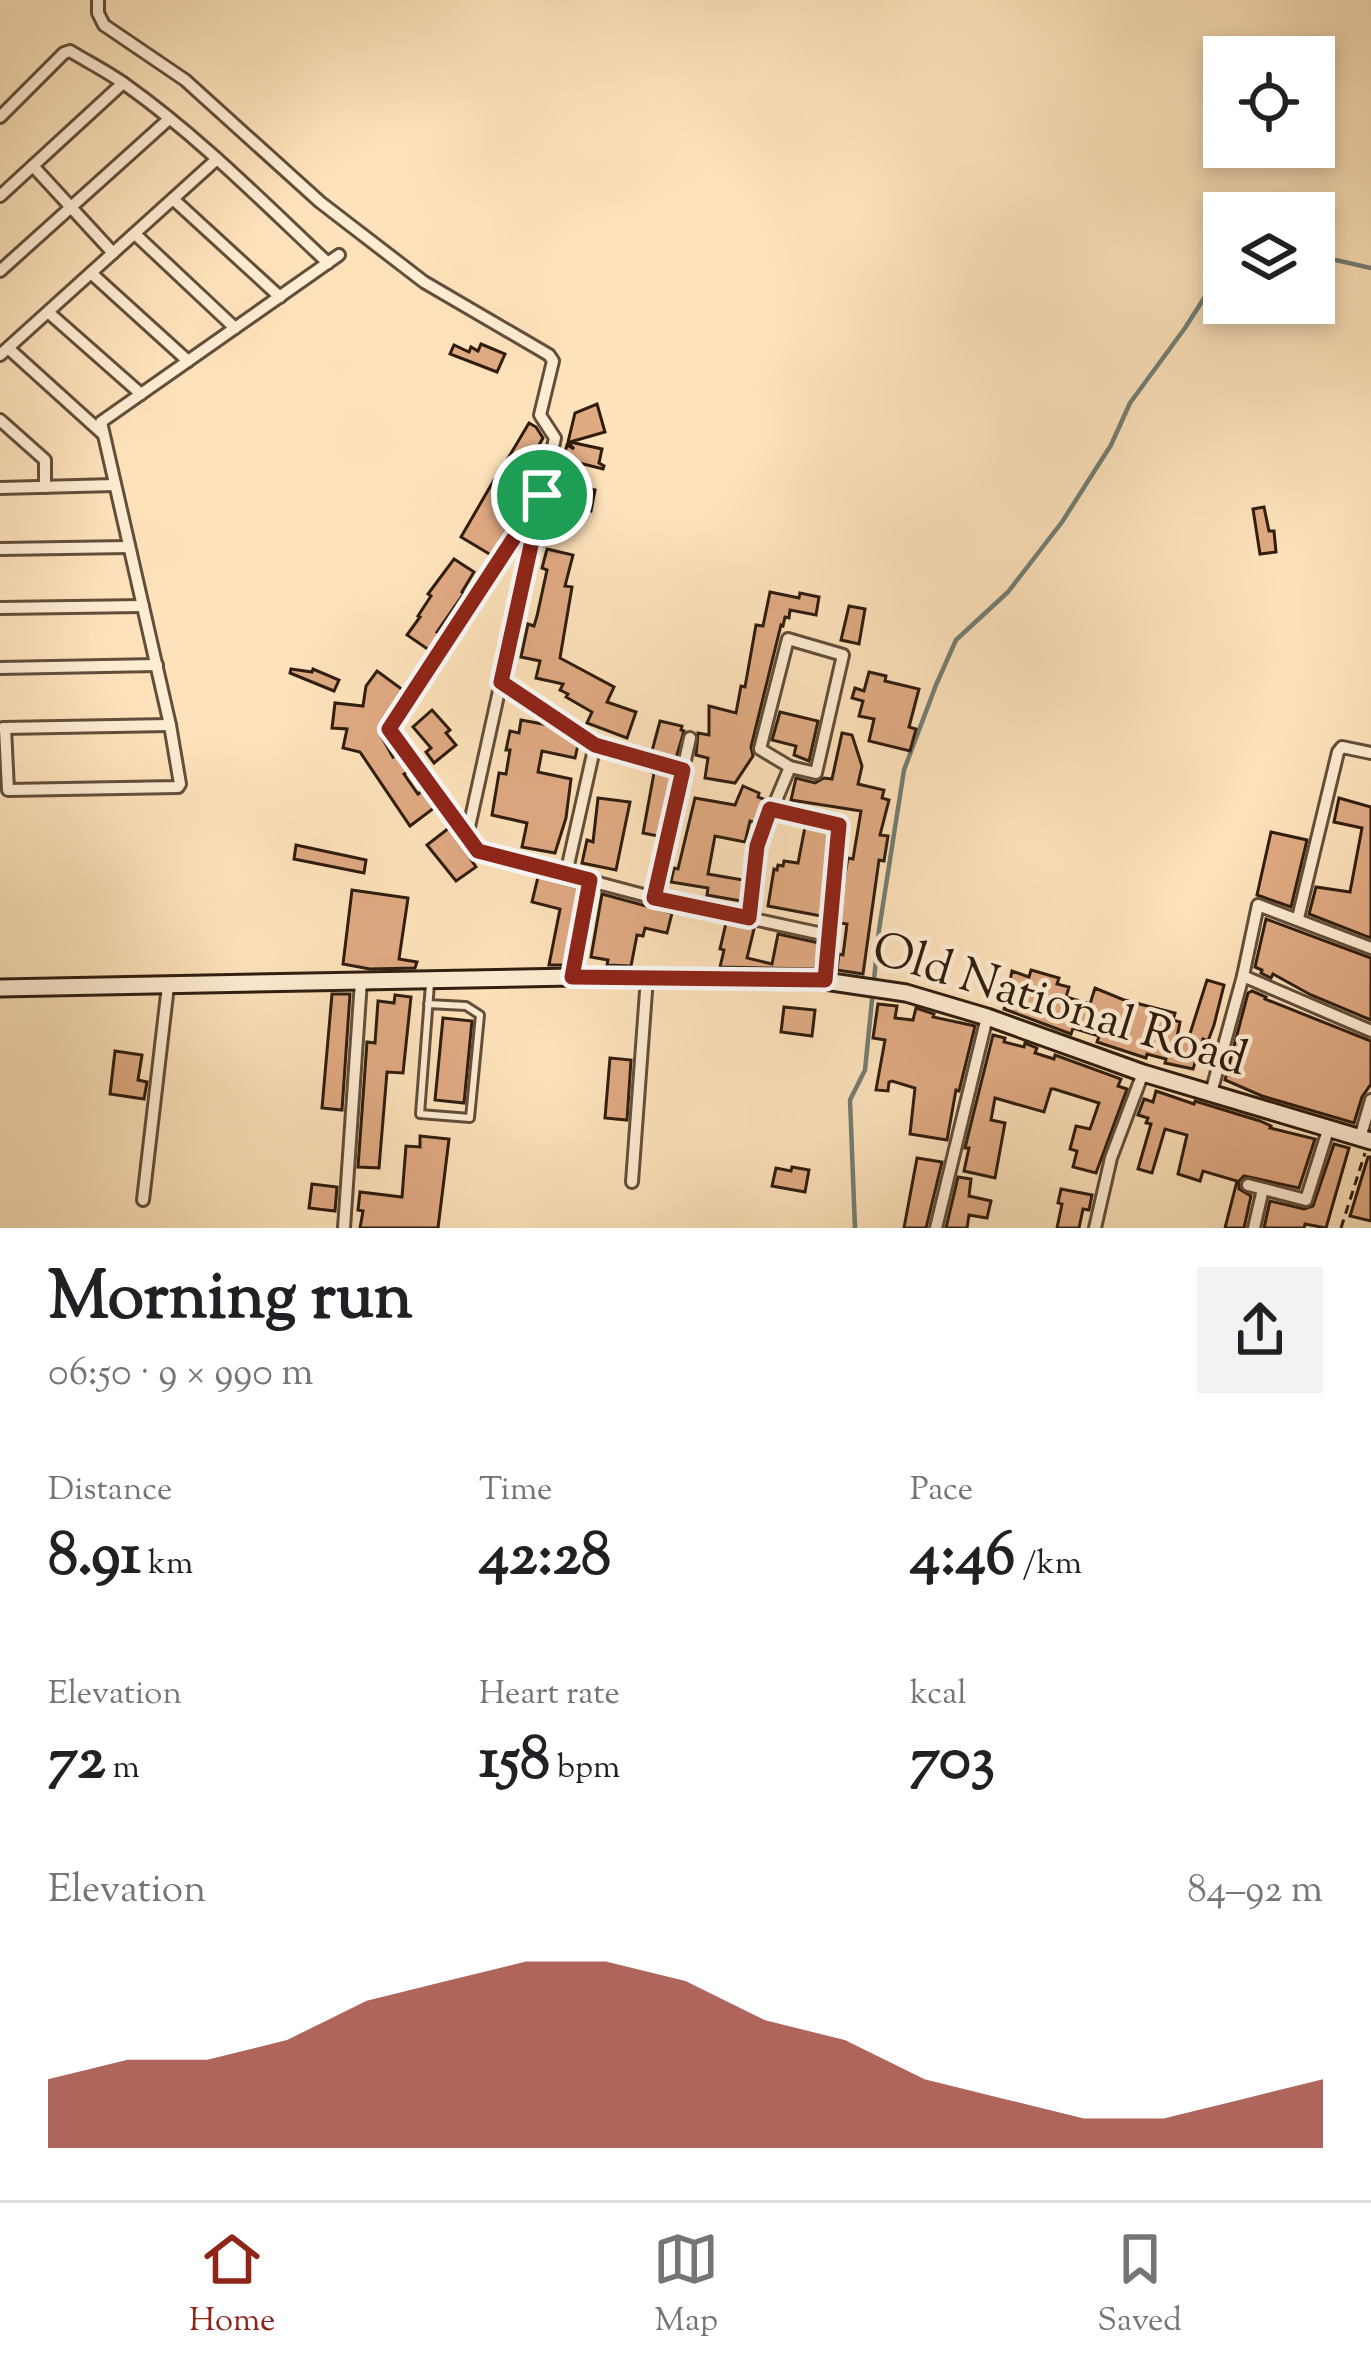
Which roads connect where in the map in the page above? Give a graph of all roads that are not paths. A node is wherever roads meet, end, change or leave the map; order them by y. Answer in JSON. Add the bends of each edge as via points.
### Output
{"nodes":[{"id":1,"x":98,"y":0,"type":"edge"},
{"id":2,"x":123,"y":83,"type":"junction"},
{"id":3,"x":0,"y":117,"type":"edge"},
{"id":4,"x":169,"y":119,"type":"junction"},
{"id":5,"x":218,"y":159,"type":"junction"},
{"id":6,"x":33,"y":166,"type":"junction"},
{"id":7,"x":0,"y":196,"type":"edge"},
{"id":8,"x":173,"y":199,"type":"junction"},
{"id":9,"x":71,"y":207,"type":"junction"},
{"id":10,"x":135,"y":234,"type":"junction"},
{"id":11,"x":113,"y":253,"type":"junction"},
{"id":12,"x":0,"y":271,"type":"edge"},
{"id":13,"x":91,"y":273,"type":"junction"},
{"id":14,"x":280,"y":297,"type":"junction"},
{"id":15,"x":48,"y":312,"type":"junction"},
{"id":16,"x":235,"y":328,"type":"junction"},
{"id":17,"x":4,"y":351,"type":"edge"},
{"id":18,"x":188,"y":361,"type":"junction"},
{"id":19,"x":141,"y":394,"type":"junction"},
{"id":20,"x":0,"y":420,"type":"edge"},
{"id":21,"x":104,"y":435,"type":"junction"},
{"id":22,"x":116,"y":485,"type":"junction"},
{"id":23,"x":45,"y":487,"type":"junction"},
{"id":24,"x":0,"y":488,"type":"edge"},
{"id":25,"x":542,"y":495,"type":"junction"},
{"id":26,"x":129,"y":547,"type":"junction"},
{"id":27,"x":0,"y":549,"type":"edge"},
{"id":28,"x":143,"y":605,"type":"junction"},
{"id":29,"x":0,"y":608,"type":"edge"},
{"id":30,"x":157,"y":664,"type":"junction"},
{"id":31,"x":0,"y":668,"type":"edge"},
{"id":32,"x":501,"y":682,"type":"junction"},
{"id":33,"x":170,"y":725,"type":"junction"},
{"id":34,"x":3,"y":728,"type":"edge"},
{"id":35,"x":690,"y":738,"type":"dead end"},
{"id":36,"x":595,"y":745,"type":"junction"},
{"id":37,"x":1371,"y":754,"type":"edge"},
{"id":38,"x":790,"y":767,"type":"junction"},
{"id":39,"x":683,"y":770,"type":"junction"},
{"id":40,"x":770,"y":809,"type":"junction"},
{"id":41,"x":467,"y":836,"type":"junction"},
{"id":42,"x":566,"y":874,"type":"junction"},
{"id":43,"x":590,"y":880,"type":"junction"},
{"id":44,"x":654,"y":898,"type":"junction"},
{"id":45,"x":749,"y":918,"type":"junction"},
{"id":46,"x":1298,"y":918,"type":"junction"},
{"id":47,"x":827,"y":935,"type":"junction"},
{"id":48,"x":1371,"y":948,"type":"edge"},
{"id":49,"x":1243,"y":976,"type":"junction"},
{"id":50,"x":572,"y":977,"type":"junction"},
{"id":51,"x":647,"y":978,"type":"junction"},
{"id":52,"x":430,"y":980,"type":"junction"},
{"id":53,"x":825,"y":980,"type":"junction"},
{"id":54,"x":361,"y":982,"type":"junction"},
{"id":55,"x":168,"y":986,"type":"junction"},
{"id":56,"x":0,"y":988,"type":"edge"},
{"id":57,"x":428,"y":1004,"type":"junction"},
{"id":58,"x":987,"y":1017,"type":"junction"},
{"id":59,"x":1371,"y":1031,"type":"edge"},
{"id":60,"x":1142,"y":1073,"type":"junction"},
{"id":61,"x":1211,"y":1093,"type":"junction"},
{"id":62,"x":1371,"y":1100,"type":"edge"},
{"id":63,"x":1329,"y":1127,"type":"junction"},
{"id":64,"x":1367,"y":1140,"type":"edge"},
{"id":65,"x":632,"y":1182,"type":"dead end"},
{"id":66,"x":1248,"y":1185,"type":"dead end"},
{"id":67,"x":1263,"y":1189,"type":"junction"},
{"id":68,"x":143,"y":1200,"type":"dead end"},
{"id":69,"x":344,"y":1228,"type":"edge"},
{"id":70,"x":936,"y":1228,"type":"edge"},
{"id":71,"x":1095,"y":1228,"type":"edge"},
{"id":72,"x":1254,"y":1228,"type":"edge"}],
"edges":[{"from":1,"to":25,"type":"street","via":[[104,25],[184,80],[320,202],[424,282],[549,355],[540,415],[555,438]]},
{"from":2,"to":3,"type":"street","via":[[70,51]]},
{"from":2,"to":4,"type":"street"},
{"from":2,"to":6,"type":"street"},
{"from":4,"to":5,"type":"street"},
{"from":4,"to":9,"type":"street"},
{"from":5,"to":8,"type":"street"},
{"from":5,"to":14,"type":"street","via":[[334,259]]},
{"from":6,"to":7,"type":"street"},
{"from":6,"to":9,"type":"street"},
{"from":8,"to":10,"type":"street"},
{"from":8,"to":14,"type":"street"},
{"from":9,"to":11,"type":"street"},
{"from":9,"to":12,"type":"street"},
{"from":10,"to":11,"type":"street"},
{"from":10,"to":16,"type":"street"},
{"from":11,"to":13,"type":"street"},
{"from":13,"to":15,"type":"street"},
{"from":13,"to":18,"type":"street"},
{"from":14,"to":16,"type":"street"},
{"from":15,"to":17,"type":"street"},
{"from":15,"to":19,"type":"street"},
{"from":16,"to":18,"type":"street"},
{"from":17,"to":21,"type":"street"},
{"from":18,"to":19,"type":"street"},
{"from":19,"to":21,"type":"street","via":[[101,422]]},
{"from":20,"to":23,"type":"street","via":[[45,460]]},
{"from":21,"to":22,"type":"street"},
{"from":22,"to":23,"type":"street"},
{"from":22,"to":26,"type":"street"},
{"from":23,"to":24,"type":"street"},
{"from":25,"to":32,"type":"street"},
{"from":25,"to":41,"type":"street","via":[[389,729]]},
{"from":26,"to":27,"type":"street"},
{"from":26,"to":28,"type":"street"},
{"from":28,"to":29,"type":"street"},
{"from":28,"to":30,"type":"street"},
{"from":30,"to":31,"type":"street"},
{"from":30,"to":33,"type":"street"},
{"from":32,"to":36,"type":"street"},
{"from":32,"to":41,"type":"street"},
{"from":33,"to":34,"type":"street"},
{"from":33,"to":34,"type":"street","via":[[178,787],[11,791]]},
{"from":35,"to":39,"type":"street"},
{"from":36,"to":39,"type":"street"},
{"from":36,"to":42,"type":"street"},
{"from":37,"to":46,"type":"street","via":[[1338,752]]},
{"from":38,"to":38,"type":"street","via":[[760,749],[788,639],[843,656],[816,773]]},
{"from":38,"to":40,"type":"street"},
{"from":39,"to":44,"type":"street"},
{"from":40,"to":45,"type":"street"},
{"from":40,"to":47,"type":"street","via":[[839,825]]},
{"from":41,"to":42,"type":"street","via":[[478,851]]},
{"from":42,"to":43,"type":"street"},
{"from":43,"to":44,"type":"street"},
{"from":43,"to":50,"type":"street"},
{"from":44,"to":45,"type":"street"},
{"from":45,"to":47,"type":"street"},
{"from":46,"to":48,"type":"street"},
{"from":46,"to":49,"type":"street","via":[[1258,905]]},
{"from":47,"to":53,"type":"street"},
{"from":49,"to":59,"type":"street"},
{"from":49,"to":61,"type":"street"},
{"from":50,"to":51,"type":"main road","name":"Old National Road"},
{"from":50,"to":52,"type":"main road","name":"Old National Road"},
{"from":51,"to":53,"type":"main road","name":"Old National Road"},
{"from":51,"to":65,"type":"street"},
{"from":52,"to":54,"type":"main road","name":"Old National Road"},
{"from":52,"to":57,"type":"lane"},
{"from":53,"to":58,"type":"main road","name":"Old National Road"},
{"from":54,"to":55,"type":"main road","name":"Old National Road"},
{"from":54,"to":69,"type":"street"},
{"from":55,"to":56,"type":"main road","name":"Old National Road"},
{"from":55,"to":68,"type":"street"},
{"from":57,"to":57,"type":"lane","via":[[420,1114],[470,1118],[480,1016],[466,1006]]},
{"from":58,"to":60,"type":"main road","name":"Old National Road"},
{"from":58,"to":70,"type":"street"},
{"from":60,"to":61,"type":"main road","name":"Old National Road"},
{"from":60,"to":71,"type":"street"},
{"from":61,"to":63,"type":"main road","name":"Old National Road"},
{"from":62,"to":64,"type":"street"},
{"from":63,"to":64,"type":"main road","name":"Old National Road"},
{"from":63,"to":67,"type":"street","via":[[1306,1200]]},
{"from":66,"to":67,"type":"street"},
{"from":67,"to":72,"type":"street"}]}
